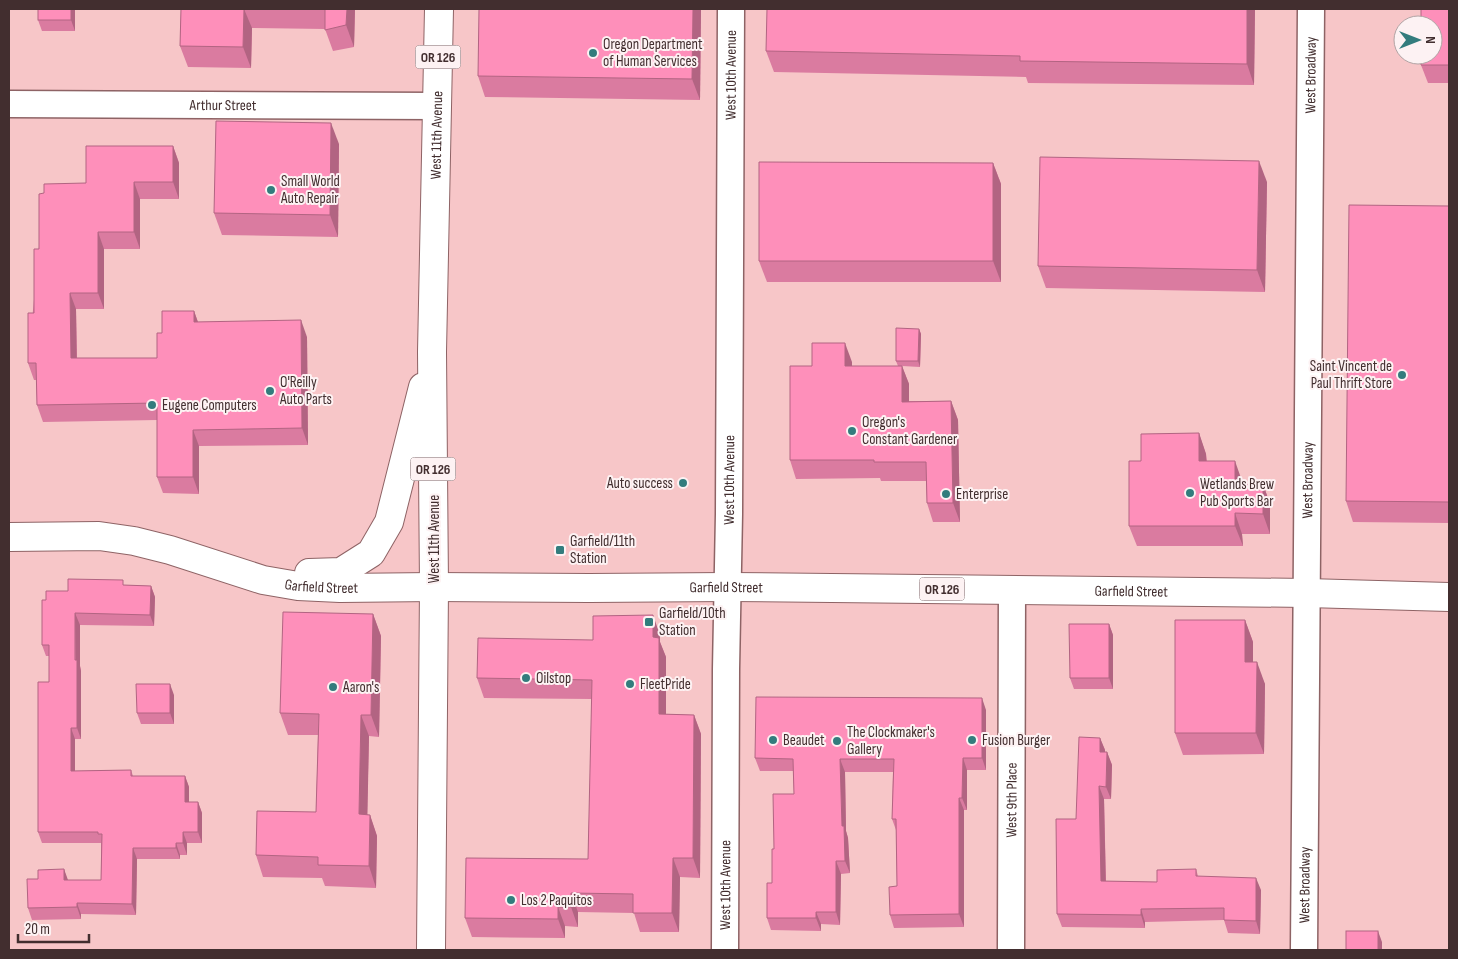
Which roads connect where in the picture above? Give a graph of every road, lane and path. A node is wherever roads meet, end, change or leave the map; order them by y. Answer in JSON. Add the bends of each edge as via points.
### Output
{"nodes":[{"id":1,"x":439,"y":9,"type":"edge"},
{"id":2,"x":731,"y":9,"type":"edge"},
{"id":3,"x":1311,"y":9,"type":"edge"},
{"id":4,"x":9,"y":104,"type":"edge"},
{"id":5,"x":437,"y":106,"type":"junction"},
{"id":6,"x":432,"y":352,"type":"junction"},
{"id":7,"x":9,"y":537,"type":"edge"},
{"id":8,"x":246,"y":574,"type":"junction"},
{"id":9,"x":434,"y":587,"type":"junction"},
{"id":10,"x":728,"y":587,"type":"junction"},
{"id":11,"x":1012,"y":590,"type":"junction"},
{"id":12,"x":1307,"y":593,"type":"junction"},
{"id":13,"x":1449,"y":597,"type":"edge"},
{"id":14,"x":431,"y":950,"type":"edge"},
{"id":15,"x":725,"y":950,"type":"edge"},
{"id":16,"x":1010,"y":950,"type":"edge"},
{"id":17,"x":1304,"y":950,"type":"edge"}],
"edges":[{"from":1,"to":5,"type":"main road","name":"West 11th Avenue","number":"OR 126"},
{"from":2,"to":10,"type":"street","name":"West 10th Avenue"},
{"from":3,"to":12,"type":"street","name":"West Broadway"},
{"from":4,"to":5,"type":"street","name":"Arthur Street"},
{"from":5,"to":6,"type":"main road","name":"West 11th Avenue","number":"OR 126"},
{"from":6,"to":8,"type":"main road","via":[[389,522],[371,553],[341,572]]},
{"from":6,"to":9,"type":"main road","name":"West 11th Avenue","number":"OR 126"},
{"from":7,"to":8,"type":"main road","name":"Garfield Street","via":[[98,536],[134,541]]},
{"from":8,"to":9,"type":"main road","name":"Garfield Street","via":[[298,586]]},
{"from":9,"to":10,"type":"main road","name":"Garfield Street","number":"OR 126"},
{"from":9,"to":14,"type":"main road","name":"West 11th Avenue"},
{"from":10,"to":11,"type":"main road","name":"Garfield Street","number":"OR 126"},
{"from":10,"to":15,"type":"street","name":"West 10th Avenue"},
{"from":11,"to":12,"type":"main road","name":"Garfield Street","number":"OR 126"},
{"from":11,"to":16,"type":"street","name":"West 9th Place"},
{"from":12,"to":13,"type":"main road","name":"Garfield Street","number":"OR 126"},
{"from":12,"to":17,"type":"street","name":"West Broadway"}]}
